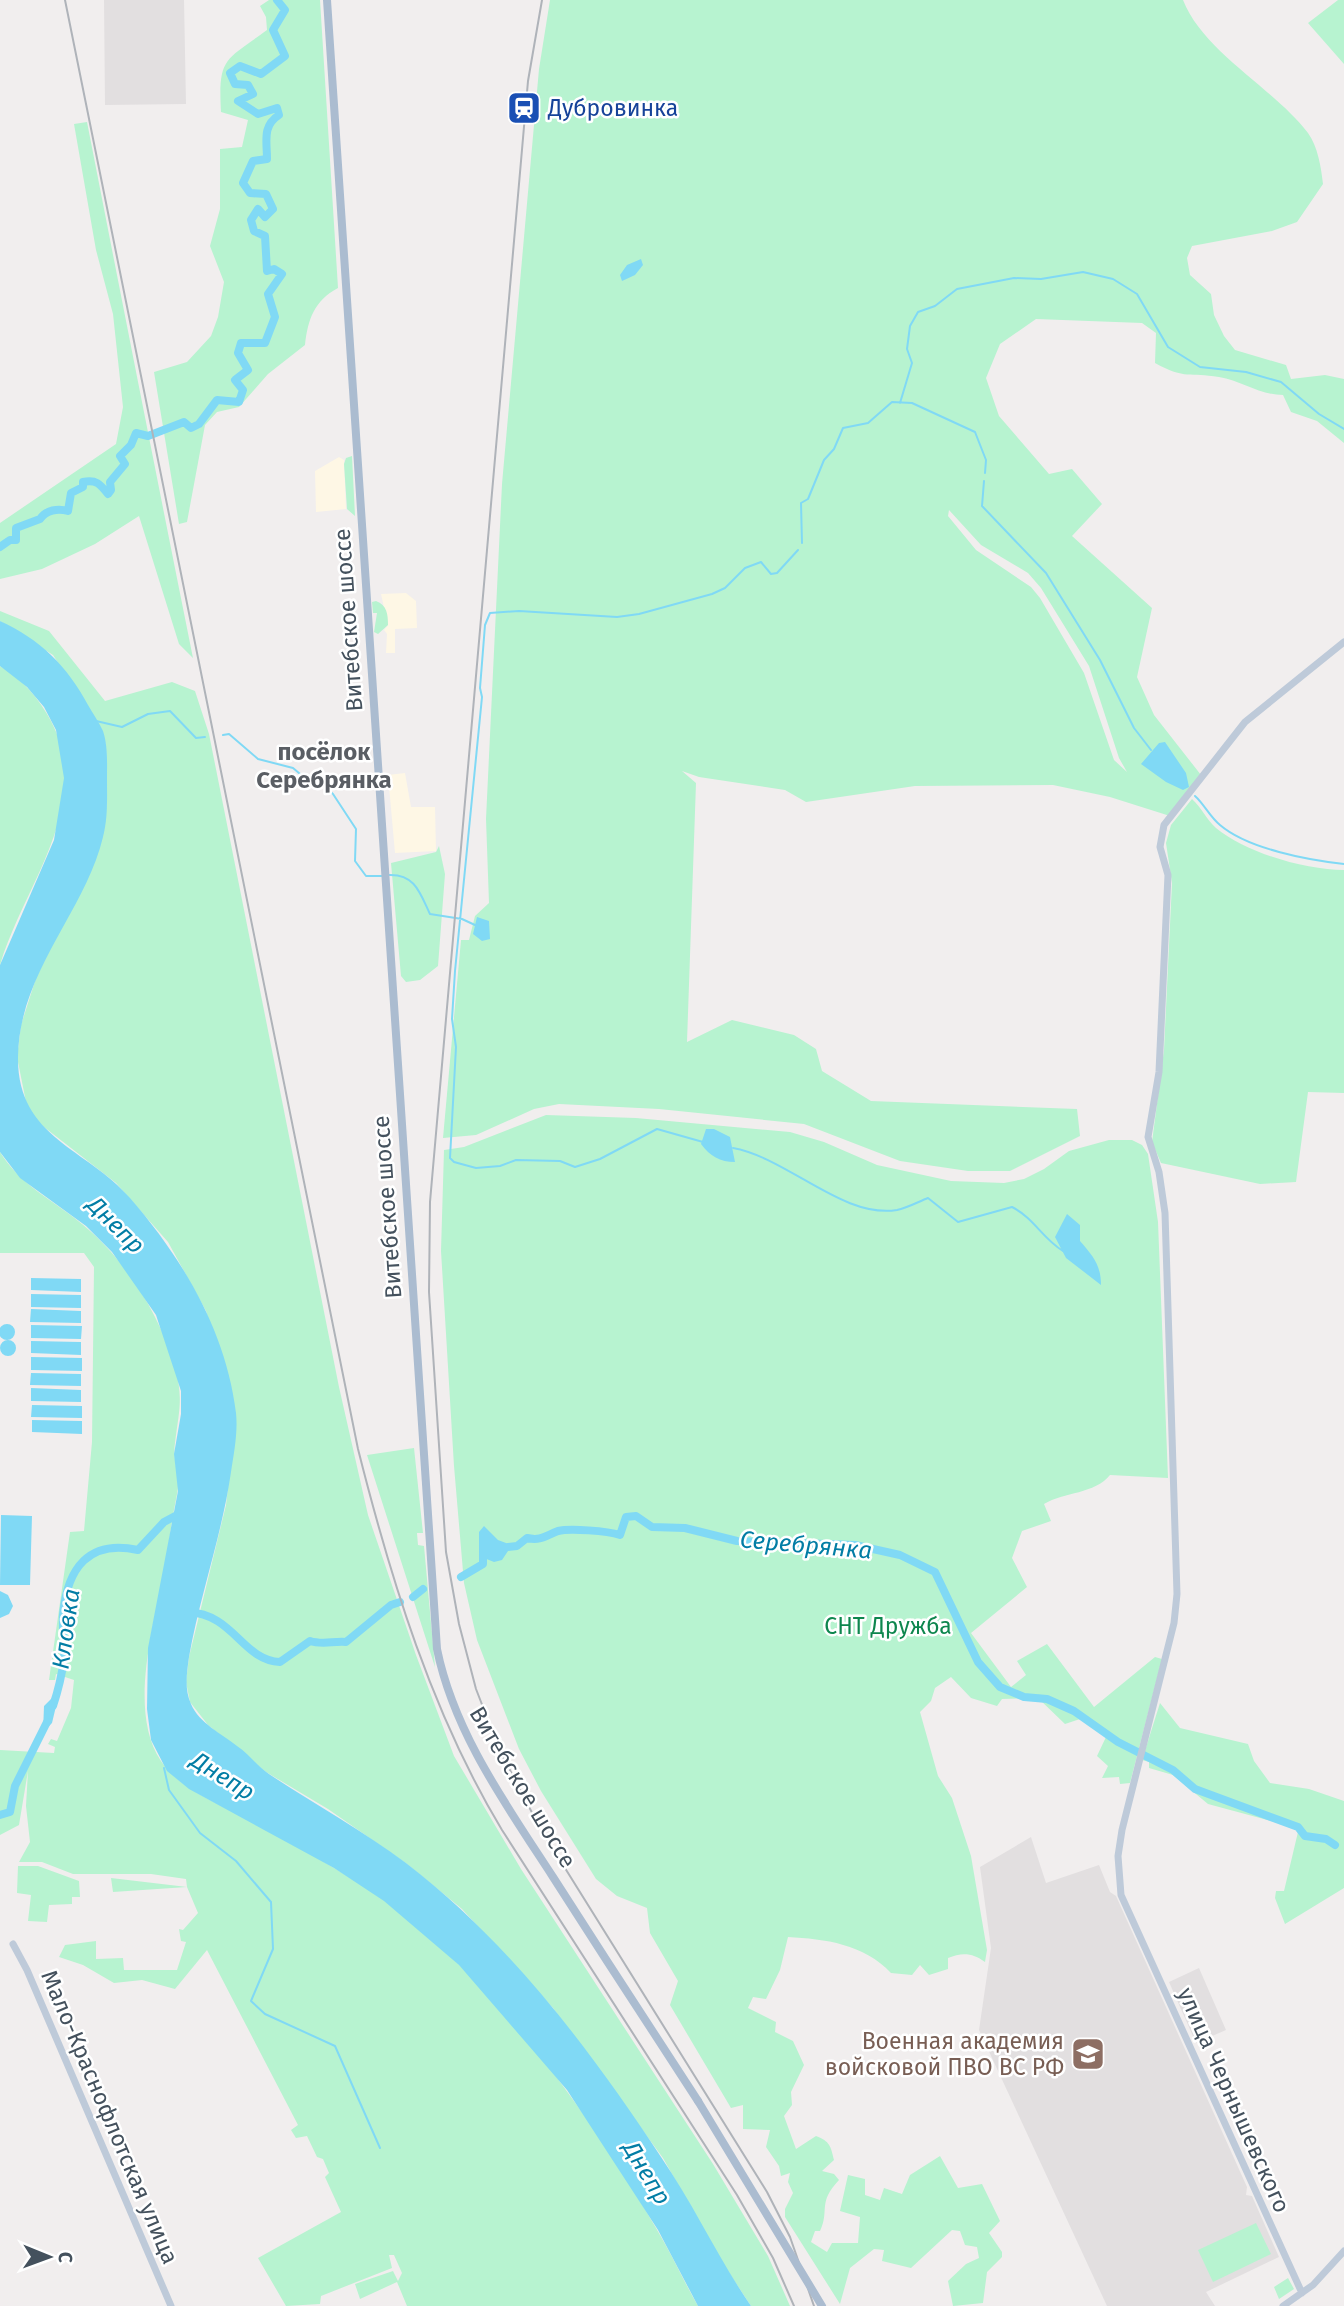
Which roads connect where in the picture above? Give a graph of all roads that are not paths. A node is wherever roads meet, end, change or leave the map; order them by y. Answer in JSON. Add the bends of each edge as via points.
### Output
{"nodes":[{"id":1,"x":327,"y":0,"type":"edge"},
{"id":2,"x":1344,"y":642,"type":"edge"},
{"id":3,"x":13,"y":1944,"type":"dead end"},
{"id":4,"x":1344,"y":2251,"type":"edge"},
{"id":5,"x":1302,"y":2293,"type":"junction"},
{"id":6,"x":170,"y":2306,"type":"edge"},
{"id":7,"x":822,"y":2306,"type":"edge"},
{"id":8,"x":1283,"y":2306,"type":"edge"}],
"edges":[{"from":1,"to":7,"type":"main road","name":"Витебское шоссе","bridge":true,"via":[[437,1649],[462,1727]]},
{"from":2,"to":5,"type":"street","name":"улица Чернышевского","via":[[1245,722],[1164,825],[1161,836],[1168,880],[1159,1072],[1148,1137],[1165,1213],[1177,1594],[1118,1856],[1121,1895]]},
{"from":3,"to":6,"type":"street","name":"Мало-Краснофлотская улица"},
{"from":4,"to":5,"type":"street"},
{"from":5,"to":8,"type":"street"}]}
